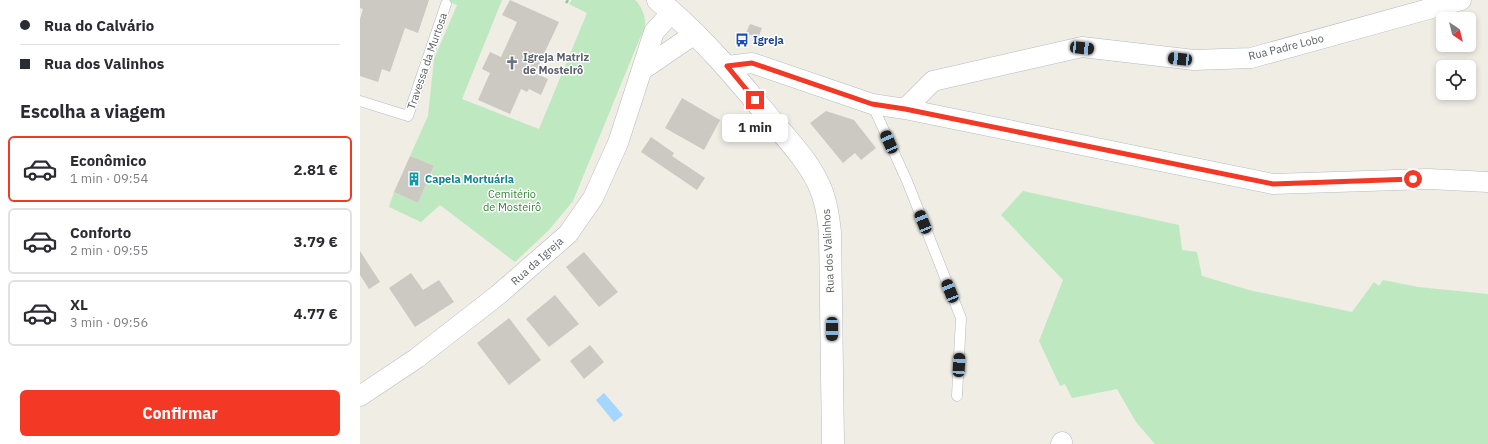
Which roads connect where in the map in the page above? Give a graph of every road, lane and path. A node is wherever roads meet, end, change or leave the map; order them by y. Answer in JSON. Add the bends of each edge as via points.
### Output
{"nodes":[{"id":1,"x":1461,"y":0,"type":"edge"},
{"id":2,"x":446,"y":4,"type":"dead end"},
{"id":3,"x":665,"y":6,"type":"edge"},
{"id":4,"x":696,"y":33,"type":"junction"},
{"id":5,"x":727,"y":66,"type":"junction"},
{"id":6,"x":642,"y":70,"type":"junction"},
{"id":7,"x":360,"y":101,"type":"edge"},
{"id":8,"x":872,"y":104,"type":"junction"},
{"id":9,"x":905,"y":109,"type":"junction"},
{"id":10,"x":1488,"y":182,"type":"edge"},
{"id":11,"x":360,"y":396,"type":"edge"},
{"id":12,"x":957,"y":396,"type":"dead end"},
{"id":13,"x":833,"y":444,"type":"edge"}],
"edges":[{"from":1,"to":9,"type":"street","name":"Rua Padre Lobo","via":[[1251,58],[1194,60],[1082,48],[933,81]]},
{"from":2,"to":7,"type":"lane","name":"Travessa da Murtosa","via":[[408,116]]},
{"from":3,"to":4,"type":"main road","name":"Rua dos Valinhos"},
{"from":3,"to":6,"type":"street","name":"Rua da Igreja"},
{"from":4,"to":5,"type":"main road","name":"Rua dos Valinhos"},
{"from":4,"to":6,"type":"street"},
{"from":5,"to":8,"type":"street","via":[[752,63]]},
{"from":5,"to":13,"type":"main road","name":"Rua dos Valinhos","via":[[802,157],[818,183],[825,201],[830,232]]},
{"from":6,"to":11,"type":"street","name":"Rua da Igreja","via":[[618,143],[593,198],[568,234],[498,295],[417,358]]},
{"from":8,"to":9,"type":"street"},
{"from":8,"to":12,"type":"lane","via":[[907,181],[961,318]]},
{"from":9,"to":10,"type":"street","via":[[1273,184],[1428,179]]}]}
